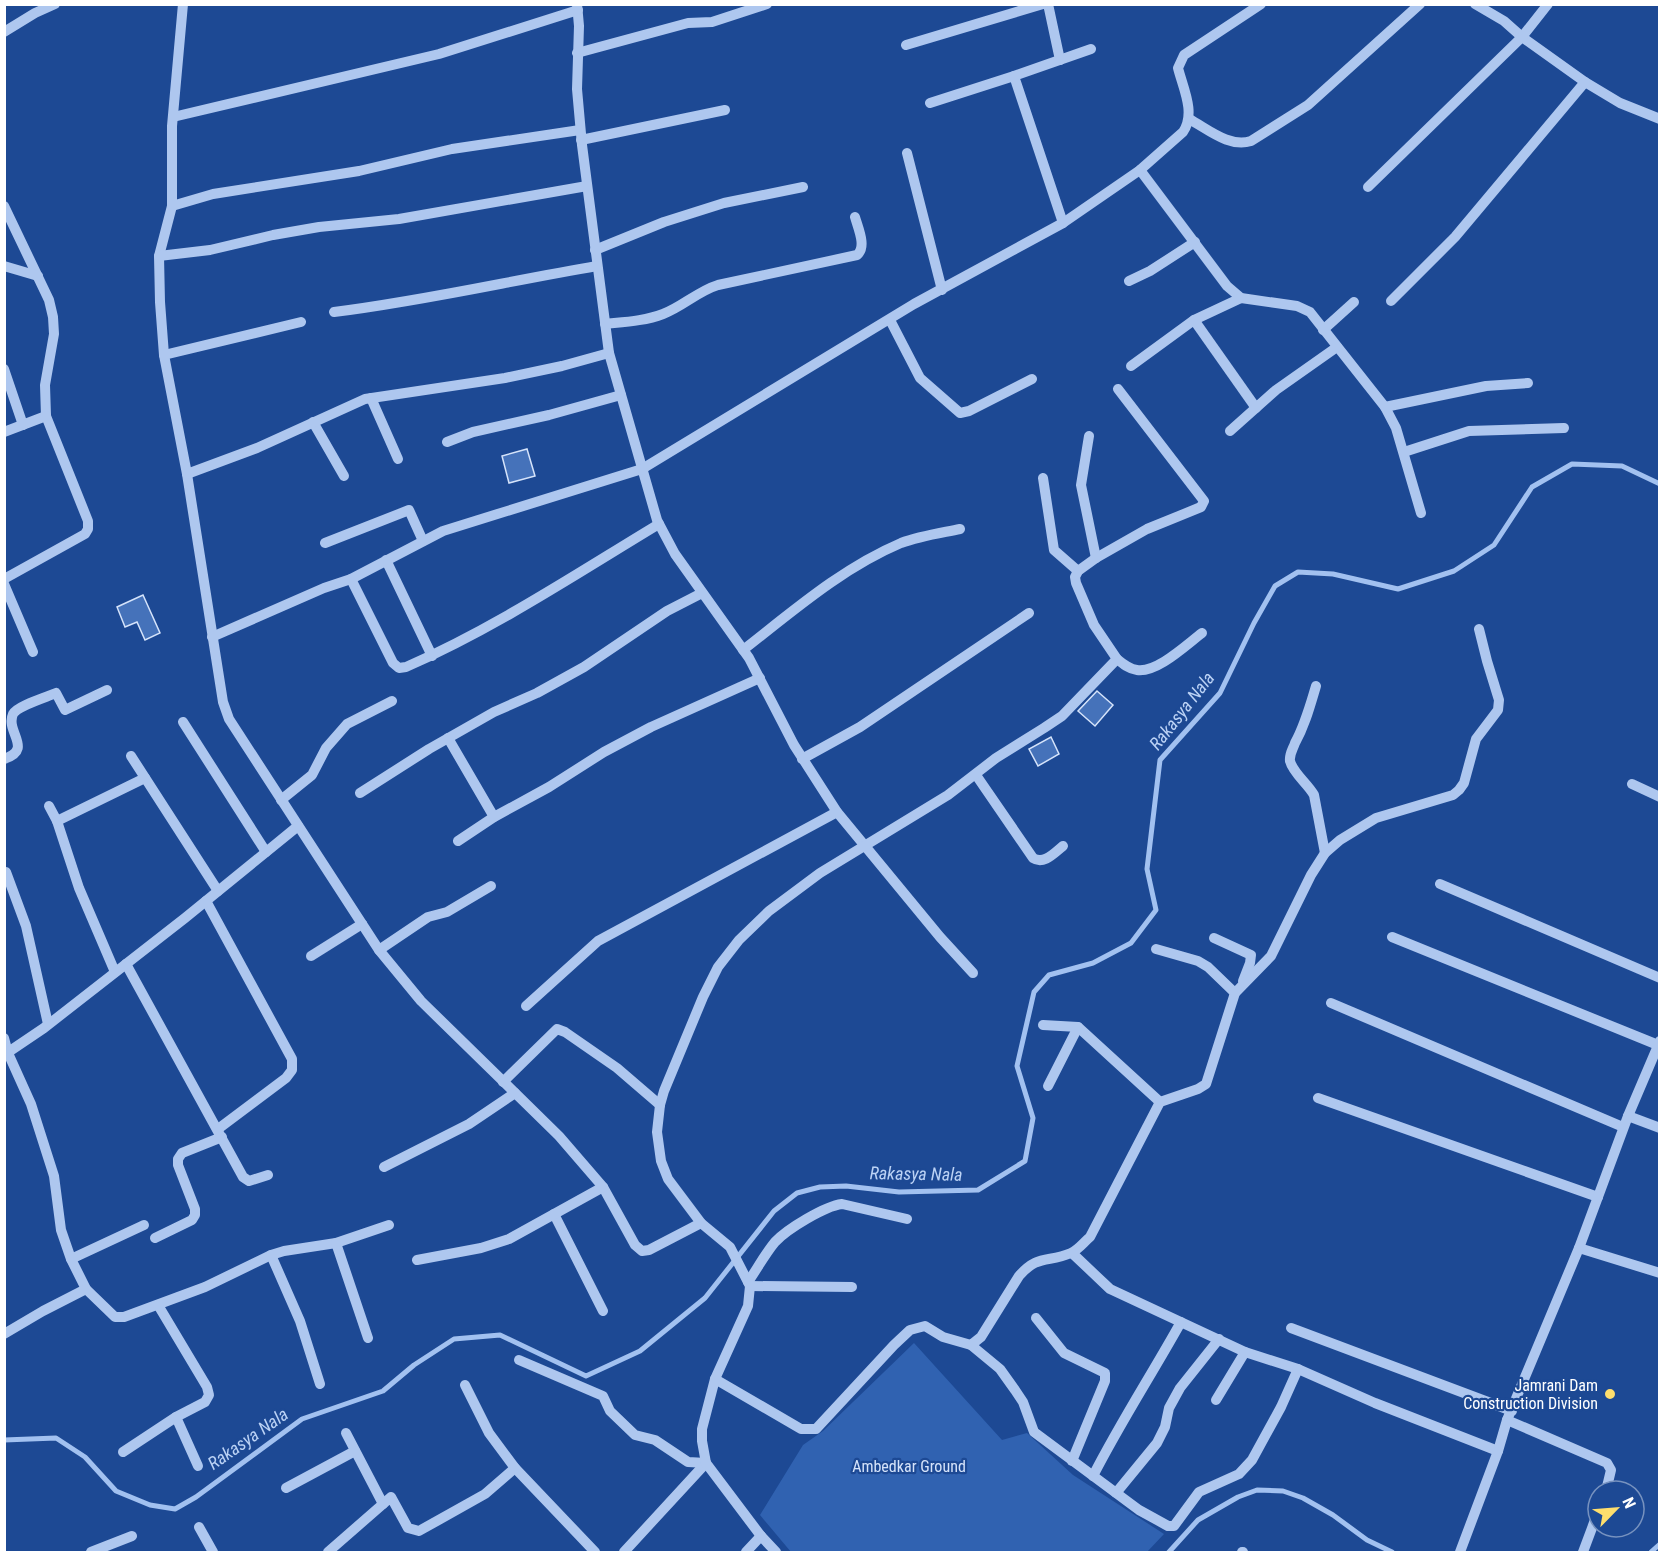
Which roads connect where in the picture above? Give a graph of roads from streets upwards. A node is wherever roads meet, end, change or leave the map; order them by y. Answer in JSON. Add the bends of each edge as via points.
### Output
{"nodes":[{"id":1,"x":55,"y":4,"type":"edge"},
{"id":2,"x":183,"y":4,"type":"edge"},
{"id":3,"x":767,"y":4,"type":"edge"},
{"id":4,"x":1043,"y":4,"type":"edge"},
{"id":5,"x":1048,"y":4,"type":"edge"},
{"id":6,"x":1261,"y":4,"type":"edge"},
{"id":7,"x":1420,"y":4,"type":"edge"},
{"id":8,"x":1475,"y":4,"type":"edge"},
{"id":9,"x":1548,"y":4,"type":"edge"},
{"id":10,"x":578,"y":8,"type":"edge"},
{"id":11,"x":4,"y":32,"type":"edge"},
{"id":12,"x":1522,"y":37,"type":"junction"},
{"id":13,"x":906,"y":45,"type":"dead end"},
{"id":14,"x":1091,"y":49,"type":"dead end"},
{"id":15,"x":577,"y":53,"type":"junction"},
{"id":16,"x":1060,"y":60,"type":"junction"},
{"id":17,"x":1014,"y":76,"type":"junction"},
{"id":18,"x":1585,"y":82,"type":"junction"},
{"id":19,"x":930,"y":103,"type":"dead end"},
{"id":20,"x":725,"y":110,"type":"dead end"},
{"id":21,"x":173,"y":117,"type":"junction"},
{"id":22,"x":1189,"y":118,"type":"junction"},
{"id":23,"x":1659,"y":118,"type":"edge"},
{"id":24,"x":581,"y":135,"type":"junction"},
{"id":25,"x":907,"y":153,"type":"dead end"},
{"id":26,"x":1140,"y":170,"type":"junction"},
{"id":27,"x":587,"y":186,"type":"junction"},
{"id":28,"x":803,"y":187,"type":"dead end"},
{"id":29,"x":1368,"y":187,"type":"dead end"},
{"id":30,"x":4,"y":206,"type":"edge"},
{"id":31,"x":172,"y":206,"type":"junction"},
{"id":32,"x":855,"y":217,"type":"dead end"},
{"id":33,"x":1063,"y":223,"type":"junction"},
{"id":34,"x":1195,"y":242,"type":"junction"},
{"id":35,"x":595,"y":250,"type":"junction"},
{"id":36,"x":159,"y":256,"type":"junction"},
{"id":37,"x":4,"y":266,"type":"edge"},
{"id":38,"x":597,"y":266,"type":"junction"},
{"id":39,"x":38,"y":276,"type":"junction"},
{"id":40,"x":1129,"y":280,"type":"dead end"},
{"id":41,"x":942,"y":291,"type":"junction"},
{"id":42,"x":1241,"y":298,"type":"junction"},
{"id":43,"x":1391,"y":301,"type":"dead end"},
{"id":44,"x":1354,"y":303,"type":"dead end"},
{"id":45,"x":334,"y":312,"type":"dead end"},
{"id":46,"x":890,"y":320,"type":"junction"},
{"id":47,"x":1194,"y":320,"type":"junction"},
{"id":48,"x":301,"y":322,"type":"dead end"},
{"id":49,"x":605,"y":324,"type":"junction"},
{"id":50,"x":1323,"y":330,"type":"junction"},
{"id":51,"x":1336,"y":347,"type":"junction"},
{"id":52,"x":609,"y":353,"type":"junction"},
{"id":53,"x":164,"y":355,"type":"junction"},
{"id":54,"x":1131,"y":366,"type":"dead end"},
{"id":55,"x":4,"y":369,"type":"edge"},
{"id":56,"x":1032,"y":379,"type":"dead end"},
{"id":57,"x":1527,"y":383,"type":"dead end"},
{"id":58,"x":1118,"y":389,"type":"dead end"},
{"id":59,"x":621,"y":395,"type":"junction"},
{"id":60,"x":370,"y":398,"type":"junction"},
{"id":61,"x":1385,"y":407,"type":"junction"},
{"id":62,"x":1256,"y":408,"type":"junction"},
{"id":63,"x":46,"y":416,"type":"junction"},
{"id":64,"x":313,"y":422,"type":"junction"},
{"id":65,"x":23,"y":424,"type":"junction"},
{"id":66,"x":1564,"y":428,"type":"dead end"},
{"id":67,"x":1230,"y":431,"type":"dead end"},
{"id":68,"x":4,"y":432,"type":"edge"},
{"id":69,"x":1089,"y":436,"type":"dead end"},
{"id":70,"x":447,"y":442,"type":"dead end"},
{"id":71,"x":1404,"y":452,"type":"junction"},
{"id":72,"x":398,"y":459,"type":"dead end"},
{"id":73,"x":642,"y":469,"type":"junction"},
{"id":74,"x":187,"y":474,"type":"junction"},
{"id":75,"x":344,"y":476,"type":"dead end"},
{"id":76,"x":1042,"y":478,"type":"dead end"},
{"id":77,"x":1420,"y":513,"type":"dead end"},
{"id":78,"x":659,"y":525,"type":"junction"},
{"id":79,"x":960,"y":529,"type":"dead end"},
{"id":80,"x":423,"y":541,"type":"junction"},
{"id":81,"x":326,"y":543,"type":"dead end"},
{"id":82,"x":1096,"y":558,"type":"junction"},
{"id":83,"x":386,"y":560,"type":"junction"},
{"id":84,"x":1078,"y":571,"type":"junction"},
{"id":85,"x":4,"y":579,"type":"edge"},
{"id":86,"x":351,"y":579,"type":"junction"},
{"id":87,"x":4,"y":584,"type":"edge"},
{"id":88,"x":702,"y":592,"type":"junction"},
{"id":89,"x":1029,"y":613,"type":"dead end"},
{"id":90,"x":1479,"y":629,"type":"dead end"},
{"id":91,"x":1202,"y":633,"type":"dead end"},
{"id":92,"x":212,"y":637,"type":"junction"},
{"id":93,"x":743,"y":650,"type":"junction"},
{"id":94,"x":33,"y":652,"type":"dead end"},
{"id":95,"x":432,"y":656,"type":"junction"},
{"id":96,"x":1117,"y":659,"type":"junction"},
{"id":97,"x":760,"y":678,"type":"junction"},
{"id":98,"x":1316,"y":686,"type":"dead end"},
{"id":99,"x":107,"y":690,"type":"dead end"},
{"id":100,"x":392,"y":700,"type":"dead end"},
{"id":101,"x":183,"y":722,"type":"dead end"},
{"id":102,"x":448,"y":738,"type":"junction"},
{"id":103,"x":131,"y":756,"type":"dead end"},
{"id":104,"x":4,"y":759,"type":"edge"},
{"id":105,"x":802,"y":759,"type":"junction"},
{"id":106,"x":976,"y":775,"type":"junction"},
{"id":107,"x":145,"y":778,"type":"junction"},
{"id":108,"x":1632,"y":784,"type":"dead end"},
{"id":109,"x":360,"y":793,"type":"dead end"},
{"id":110,"x":1659,"y":797,"type":"edge"},
{"id":111,"x":281,"y":800,"type":"junction"},
{"id":112,"x":49,"y":806,"type":"dead end"},
{"id":113,"x":837,"y":812,"type":"junction"},
{"id":114,"x":494,"y":818,"type":"junction"},
{"id":115,"x":57,"y":821,"type":"junction"},
{"id":116,"x":298,"y":826,"type":"junction"},
{"id":117,"x":458,"y":840,"type":"dead end"},
{"id":118,"x":866,"y":846,"type":"junction"},
{"id":119,"x":1063,"y":846,"type":"dead end"},
{"id":120,"x":266,"y":852,"type":"junction"},
{"id":121,"x":1325,"y":853,"type":"junction"},
{"id":122,"x":6,"y":872,"type":"dead end"},
{"id":123,"x":1440,"y":884,"type":"dead end"},
{"id":124,"x":492,"y":886,"type":"dead end"},
{"id":125,"x":218,"y":891,"type":"junction"},
{"id":126,"x":206,"y":901,"type":"junction"},
{"id":127,"x":362,"y":924,"type":"junction"},
{"id":128,"x":1392,"y":937,"type":"dead end"},
{"id":129,"x":1214,"y":938,"type":"dead end"},
{"id":130,"x":1156,"y":949,"type":"dead end"},
{"id":131,"x":379,"y":950,"type":"junction"},
{"id":132,"x":311,"y":956,"type":"dead end"},
{"id":133,"x":126,"y":964,"type":"junction"},
{"id":134,"x":115,"y":972,"type":"junction"},
{"id":135,"x":973,"y":973,"type":"dead end"},
{"id":136,"x":1659,"y":978,"type":"edge"},
{"id":137,"x":1238,"y":988,"type":"junction"},
{"id":138,"x":1331,"y":1003,"type":"dead end"},
{"id":139,"x":526,"y":1006,"type":"dead end"},
{"id":140,"x":48,"y":1024,"type":"junction"},
{"id":141,"x":1043,"y":1024,"type":"dead end"},
{"id":142,"x":1078,"y":1027,"type":"junction"},
{"id":143,"x":4,"y":1038,"type":"edge"},
{"id":144,"x":1659,"y":1043,"type":"edge"},
{"id":145,"x":6,"y":1054,"type":"edge"},
{"id":146,"x":504,"y":1082,"type":"junction"},
{"id":147,"x":1048,"y":1086,"type":"dead end"},
{"id":148,"x":515,"y":1093,"type":"junction"},
{"id":149,"x":1318,"y":1098,"type":"dead end"},
{"id":150,"x":1160,"y":1102,"type":"junction"},
{"id":151,"x":660,"y":1104,"type":"junction"},
{"id":152,"x":1628,"y":1116,"type":"junction"},
{"id":153,"x":1623,"y":1127,"type":"junction"},
{"id":154,"x":1659,"y":1128,"type":"edge"},
{"id":155,"x":220,"y":1133,"type":"junction"},
{"id":156,"x":384,"y":1167,"type":"dead end"},
{"id":157,"x":268,"y":1175,"type":"dead end"},
{"id":158,"x":603,"y":1187,"type":"junction"},
{"id":159,"x":1598,"y":1197,"type":"junction"},
{"id":160,"x":554,"y":1214,"type":"junction"},
{"id":161,"x":907,"y":1219,"type":"dead end"},
{"id":162,"x":701,"y":1223,"type":"junction"},
{"id":163,"x":144,"y":1225,"type":"dead end"},
{"id":164,"x":389,"y":1225,"type":"dead end"},
{"id":165,"x":155,"y":1238,"type":"dead end"},
{"id":166,"x":336,"y":1243,"type":"junction"},
{"id":167,"x":1579,"y":1248,"type":"junction"},
{"id":168,"x":1072,"y":1253,"type":"junction"},
{"id":169,"x":271,"y":1255,"type":"junction"},
{"id":170,"x":70,"y":1259,"type":"junction"},
{"id":171,"x":417,"y":1260,"type":"dead end"},
{"id":172,"x":1659,"y":1273,"type":"edge"},
{"id":173,"x":748,"y":1282,"type":"junction"},
{"id":174,"x":852,"y":1287,"type":"dead end"},
{"id":175,"x":86,"y":1289,"type":"junction"},
{"id":176,"x":158,"y":1305,"type":"junction"},
{"id":177,"x":603,"y":1311,"type":"dead end"},
{"id":178,"x":1036,"y":1318,"type":"dead end"},
{"id":179,"x":1181,"y":1322,"type":"junction"},
{"id":180,"x":1291,"y":1328,"type":"dead end"},
{"id":181,"x":4,"y":1334,"type":"edge"},
{"id":182,"x":368,"y":1338,"type":"dead end"},
{"id":183,"x":1219,"y":1339,"type":"junction"},
{"id":184,"x":972,"y":1345,"type":"junction"},
{"id":185,"x":1245,"y":1352,"type":"junction"},
{"id":186,"x":519,"y":1360,"type":"dead end"},
{"id":187,"x":1298,"y":1369,"type":"junction"},
{"id":188,"x":714,"y":1379,"type":"junction"},
{"id":189,"x":320,"y":1384,"type":"dead end"},
{"id":190,"x":465,"y":1385,"type":"dead end"},
{"id":191,"x":1216,"y":1400,"type":"dead end"},
{"id":192,"x":1510,"y":1415,"type":"junction"},
{"id":193,"x":176,"y":1417,"type":"junction"},
{"id":194,"x":346,"y":1433,"type":"dead end"},
{"id":195,"x":355,"y":1451,"type":"junction"},
{"id":196,"x":1498,"y":1451,"type":"junction"},
{"id":197,"x":123,"y":1452,"type":"dead end"},
{"id":198,"x":1072,"y":1461,"type":"junction"},
{"id":199,"x":706,"y":1462,"type":"junction"},
{"id":200,"x":198,"y":1466,"type":"dead end"},
{"id":201,"x":515,"y":1468,"type":"junction"},
{"id":202,"x":1093,"y":1476,"type":"junction"},
{"id":203,"x":1609,"y":1479,"type":"edge"},
{"id":204,"x":286,"y":1488,"type":"dead end"},
{"id":205,"x":1116,"y":1493,"type":"junction"},
{"id":206,"x":383,"y":1504,"type":"junction"},
{"id":207,"x":199,"y":1527,"type":"dead end"},
{"id":208,"x":132,"y":1536,"type":"dead end"},
{"id":209,"x":761,"y":1536,"type":"junction"},
{"id":210,"x":92,"y":1552,"type":"edge"},
{"id":211,"x":213,"y":1552,"type":"edge"},
{"id":212,"x":328,"y":1552,"type":"edge"},
{"id":213,"x":595,"y":1552,"type":"edge"},
{"id":214,"x":624,"y":1552,"type":"edge"},
{"id":215,"x":746,"y":1552,"type":"edge"},
{"id":216,"x":776,"y":1552,"type":"edge"},
{"id":217,"x":1460,"y":1552,"type":"edge"}],
"edges":[{"from":1,"to":11,"type":"street"},
{"from":2,"to":21,"type":"street"},
{"from":3,"to":15,"type":"street","via":[[712,22],[688,23]]},
{"from":4,"to":13,"type":"street"},
{"from":5,"to":16,"type":"street"},
{"from":6,"to":22,"type":"street","via":[[1179,61]]},
{"from":7,"to":22,"type":"street","via":[[1308,105],[1251,141],[1232,142]]},
{"from":8,"to":12,"type":"street"},
{"from":9,"to":12,"type":"street"},
{"from":10,"to":15,"type":"street"},
{"from":10,"to":21,"type":"street","via":[[439,54]]},
{"from":12,"to":18,"type":"street"},
{"from":12,"to":29,"type":"street"},
{"from":14,"to":16,"type":"street"},
{"from":15,"to":24,"type":"street"},
{"from":16,"to":17,"type":"street"},
{"from":17,"to":19,"type":"street"},
{"from":17,"to":33,"type":"street"},
{"from":18,"to":23,"type":"street","via":[[1620,103]]},
{"from":18,"to":43,"type":"street","via":[[1455,237]]},
{"from":20,"to":24,"type":"street"},
{"from":21,"to":31,"type":"street"},
{"from":22,"to":26,"type":"street","via":[[1183,132]]},
{"from":24,"to":27,"type":"street"},
{"from":24,"to":31,"type":"street","via":[[452,149],[359,171],[213,194]]},
{"from":25,"to":41,"type":"street"},
{"from":26,"to":33,"type":"street"},
{"from":26,"to":34,"type":"street"},
{"from":27,"to":35,"type":"street"},
{"from":27,"to":36,"type":"street"},
{"from":28,"to":35,"type":"street","via":[[724,203]]},
{"from":30,"to":39,"type":"street"},
{"from":31,"to":36,"type":"street"},
{"from":32,"to":49,"type":"street","via":[[862,246],[857,255],[718,285],[697,293],[665,314]]},
{"from":33,"to":41,"type":"street"},
{"from":34,"to":40,"type":"street"},
{"from":34,"to":42,"type":"street","via":[[1227,286]]},
{"from":35,"to":38,"type":"street"},
{"from":36,"to":53,"type":"street"},
{"from":37,"to":39,"type":"street"},
{"from":38,"to":45,"type":"street"},
{"from":38,"to":49,"type":"street"},
{"from":39,"to":63,"type":"street","via":[[49,300],[54,334],[45,385]]},
{"from":41,"to":46,"type":"street"},
{"from":42,"to":47,"type":"street"},
{"from":42,"to":50,"type":"street","via":[[1304,308]]},
{"from":44,"to":50,"type":"street"},
{"from":46,"to":56,"type":"street","via":[[920,378],[960,413]]},
{"from":46,"to":73,"type":"street"},
{"from":47,"to":54,"type":"street"},
{"from":47,"to":62,"type":"street"},
{"from":48,"to":53,"type":"street"},
{"from":49,"to":52,"type":"street"},
{"from":50,"to":51,"type":"street"},
{"from":51,"to":61,"type":"street"},
{"from":51,"to":62,"type":"street"},
{"from":52,"to":59,"type":"street"},
{"from":52,"to":60,"type":"street","via":[[506,378]]},
{"from":53,"to":74,"type":"street"},
{"from":55,"to":65,"type":"street"},
{"from":57,"to":61,"type":"street","via":[[1486,386]]},
{"from":58,"to":82,"type":"street","via":[[1204,505],[1147,529]]},
{"from":59,"to":70,"type":"street"},
{"from":59,"to":73,"type":"street"},
{"from":60,"to":64,"type":"street"},
{"from":60,"to":72,"type":"street"},
{"from":61,"to":71,"type":"street"},
{"from":62,"to":67,"type":"street"},
{"from":63,"to":65,"type":"street"},
{"from":63,"to":85,"type":"street","via":[[88,529]]},
{"from":64,"to":74,"type":"street"},
{"from":64,"to":75,"type":"street"},
{"from":65,"to":68,"type":"street"},
{"from":66,"to":71,"type":"street","via":[[1469,431]]},
{"from":69,"to":82,"type":"street","via":[[1081,485]]},
{"from":71,"to":77,"type":"street"},
{"from":73,"to":78,"type":"street"},
{"from":73,"to":80,"type":"street","via":[[443,531]]},
{"from":74,"to":92,"type":"street"},
{"from":76,"to":84,"type":"street","via":[[1054,550]]},
{"from":78,"to":88,"type":"street"},
{"from":78,"to":95,"type":"street","via":[[580,575]]},
{"from":79,"to":93,"type":"street","via":[[902,543],[866,562],[819,590]]},
{"from":80,"to":81,"type":"street","via":[[409,510]]},
{"from":80,"to":83,"type":"street"},
{"from":82,"to":84,"type":"street"},
{"from":83,"to":86,"type":"street"},
{"from":83,"to":95,"type":"street"},
{"from":84,"to":96,"type":"street","via":[[1076,583],[1094,625]]},
{"from":86,"to":92,"type":"street"},
{"from":86,"to":95,"type":"street","via":[[393,663],[399,668],[406,667]]},
{"from":87,"to":94,"type":"street"},
{"from":88,"to":93,"type":"street"},
{"from":88,"to":102,"type":"street","via":[[666,611],[584,667]]},
{"from":89,"to":105,"type":"street","via":[[860,727]]},
{"from":90,"to":121,"type":"street","via":[[1499,699],[1498,710],[1476,739],[1460,790],[1376,818]]},
{"from":91,"to":96,"type":"street","via":[[1154,668],[1137,670]]},
{"from":92,"to":111,"type":"street","via":[[229,719]]},
{"from":93,"to":97,"type":"street"},
{"from":96,"to":106,"type":"street","via":[[1062,716]]},
{"from":97,"to":105,"type":"street"},
{"from":97,"to":114,"type":"street","via":[[651,727]]},
{"from":98,"to":121,"type":"street","via":[[1306,724],[1290,760],[1314,795]]},
{"from":99,"to":104,"type":"street","via":[[65,710],[56,693],[19,708],[12,721],[17,752]]},
{"from":100,"to":111,"type":"street","via":[[347,724],[326,747],[312,775]]},
{"from":101,"to":120,"type":"street"},
{"from":102,"to":109,"type":"street"},
{"from":102,"to":114,"type":"street"},
{"from":103,"to":107,"type":"street"},
{"from":105,"to":113,"type":"street"},
{"from":106,"to":118,"type":"street"},
{"from":106,"to":119,"type":"street","via":[[1033,858],[1043,861]]},
{"from":107,"to":115,"type":"street"},
{"from":107,"to":125,"type":"street"},
{"from":108,"to":110,"type":"street"},
{"from":111,"to":116,"type":"street"},
{"from":112,"to":115,"type":"street"},
{"from":113,"to":118,"type":"street"},
{"from":113,"to":139,"type":"street","via":[[598,941]]},
{"from":114,"to":117,"type":"street"},
{"from":115,"to":134,"type":"street","via":[[79,888]]},
{"from":116,"to":120,"type":"street"},
{"from":116,"to":127,"type":"street"},
{"from":118,"to":135,"type":"street"},
{"from":118,"to":151,"type":"street","via":[[787,896],[739,940],[718,967],[703,997]]},
{"from":120,"to":125,"type":"street"},
{"from":121,"to":137,"type":"street","via":[[1271,956]]},
{"from":122,"to":140,"type":"street","via":[[26,926]]},
{"from":123,"to":136,"type":"street"},
{"from":124,"to":131,"type":"street","via":[[442,914],[428,917]]},
{"from":125,"to":126,"type":"street"},
{"from":126,"to":133,"type":"street"},
{"from":126,"to":155,"type":"street","via":[[292,1059],[292,1070],[286,1078]]},
{"from":127,"to":131,"type":"street"},
{"from":127,"to":132,"type":"street"},
{"from":128,"to":144,"type":"street"},
{"from":129,"to":137,"type":"street","via":[[1251,955]]},
{"from":130,"to":137,"type":"street","via":[[1203,964]]},
{"from":131,"to":146,"type":"street","via":[[421,1001]]},
{"from":133,"to":134,"type":"street"},
{"from":133,"to":155,"type":"street"},
{"from":134,"to":140,"type":"street"},
{"from":137,"to":150,"type":"street","via":[[1206,1084]]},
{"from":138,"to":153,"type":"street"},
{"from":140,"to":145,"type":"street"},
{"from":141,"to":142,"type":"street"},
{"from":142,"to":147,"type":"street"},
{"from":142,"to":150,"type":"street"},
{"from":143,"to":145,"type":"street"},
{"from":144,"to":152,"type":"street"},
{"from":145,"to":170,"type":"street","via":[[31,1104],[51,1165],[61,1230]]},
{"from":146,"to":148,"type":"street"},
{"from":146,"to":151,"type":"street","via":[[557,1029],[617,1068]]},
{"from":148,"to":156,"type":"street","via":[[470,1124]]},
{"from":148,"to":158,"type":"street"},
{"from":149,"to":159,"type":"street"},
{"from":150,"to":168,"type":"street","via":[[1090,1237]]},
{"from":151,"to":162,"type":"street","via":[[657,1132],[661,1161],[668,1179]]},
{"from":152,"to":153,"type":"street"},
{"from":152,"to":154,"type":"street"},
{"from":153,"to":159,"type":"street"},
{"from":155,"to":157,"type":"street","via":[[243,1177],[249,1181]]},
{"from":155,"to":165,"type":"street","via":[[178,1159],[195,1215]]},
{"from":158,"to":160,"type":"street"},
{"from":158,"to":162,"type":"street","via":[[642,1251]]},
{"from":159,"to":167,"type":"street"},
{"from":160,"to":171,"type":"street","via":[[509,1239]]},
{"from":160,"to":177,"type":"street"},
{"from":161,"to":173,"type":"street","via":[[833,1205],[776,1241]]},
{"from":162,"to":173,"type":"street","via":[[730,1247]]},
{"from":163,"to":170,"type":"street"},
{"from":164,"to":166,"type":"street"},
{"from":166,"to":169,"type":"street"},
{"from":166,"to":182,"type":"street"},
{"from":167,"to":172,"type":"street"},
{"from":167,"to":192,"type":"street"},
{"from":168,"to":179,"type":"street","via":[[1110,1289]]},
{"from":168,"to":184,"type":"street","via":[[1026,1268]]},
{"from":169,"to":176,"type":"street"},
{"from":169,"to":189,"type":"street","via":[[300,1321]]},
{"from":170,"to":175,"type":"street"},
{"from":173,"to":174,"type":"street"},
{"from":173,"to":188,"type":"street","via":[[748,1306]]},
{"from":175,"to":176,"type":"street","via":[[115,1317]]},
{"from":175,"to":181,"type":"street"},
{"from":176,"to":193,"type":"street","via":[[209,1395],[205,1402]]},
{"from":178,"to":198,"type":"street","via":[[1064,1353],[1105,1373]]},
{"from":179,"to":183,"type":"street"},
{"from":179,"to":202,"type":"street","via":[[1120,1422]]},
{"from":180,"to":192,"type":"street"},
{"from":183,"to":185,"type":"street"},
{"from":183,"to":205,"type":"street","via":[[1180,1388],[1157,1443]]},
{"from":184,"to":188,"type":"street","via":[[943,1337],[925,1326],[910,1330],[822,1424],[809,1430]]},
{"from":184,"to":198,"type":"street","via":[[1000,1369],[1015,1390],[1034,1432]]},
{"from":185,"to":187,"type":"street"},
{"from":185,"to":191,"type":"street"},
{"from":186,"to":199,"type":"street","via":[[603,1396],[610,1411],[635,1435],[655,1440],[688,1462]]},
{"from":187,"to":196,"type":"street"},
{"from":187,"to":205,"type":"street","via":[[1252,1460],[1239,1474],[1199,1492],[1174,1526],[1139,1510]]},
{"from":188,"to":199,"type":"street","via":[[702,1430]]},
{"from":190,"to":201,"type":"street","via":[[489,1433]]},
{"from":192,"to":196,"type":"street"},
{"from":192,"to":203,"type":"street","via":[[1607,1463],[1611,1470]]},
{"from":193,"to":197,"type":"street"},
{"from":193,"to":200,"type":"street"},
{"from":194,"to":195,"type":"street"},
{"from":195,"to":204,"type":"street"},
{"from":195,"to":206,"type":"street"},
{"from":196,"to":217,"type":"street"},
{"from":198,"to":202,"type":"street"},
{"from":199,"to":209,"type":"street"},
{"from":199,"to":214,"type":"street"},
{"from":201,"to":206,"type":"street","via":[[485,1494],[419,1531],[408,1528],[391,1497]]},
{"from":201,"to":213,"type":"street"},
{"from":202,"to":205,"type":"street"},
{"from":206,"to":212,"type":"street"},
{"from":207,"to":211,"type":"street"},
{"from":208,"to":210,"type":"street"},
{"from":209,"to":215,"type":"street"},
{"from":209,"to":216,"type":"street"}]}
